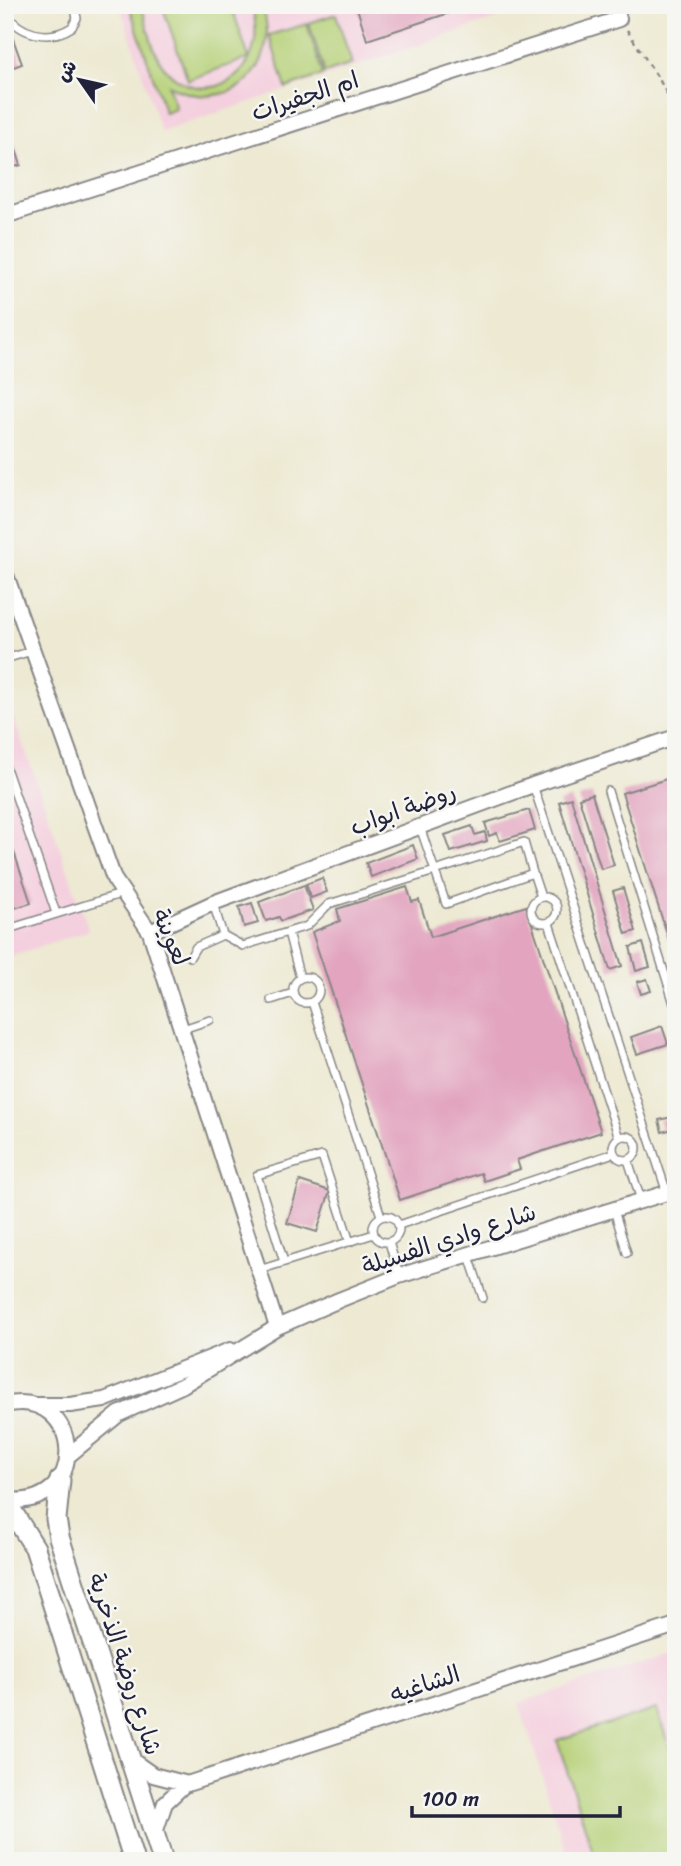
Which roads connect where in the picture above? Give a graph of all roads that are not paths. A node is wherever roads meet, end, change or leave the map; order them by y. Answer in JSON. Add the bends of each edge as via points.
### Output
{"nodes":[{"id":1,"x":75,"y":5,"type":"edge"},
{"id":2,"x":5,"y":12,"type":"edge"},
{"id":3,"x":617,"y":12,"type":"edge"},
{"id":4,"x":5,"y":216,"type":"edge"},
{"id":5,"x":5,"y":572,"type":"edge"},
{"id":6,"x":32,"y":651,"type":"junction"},
{"id":7,"x":5,"y":659,"type":"edge"},
{"id":8,"x":676,"y":737,"type":"edge"},
{"id":9,"x":5,"y":765,"type":"edge"},
{"id":10,"x":533,"y":785,"type":"junction"},
{"id":11,"x":608,"y":791,"type":"dead end"},
{"id":12,"x":420,"y":827,"type":"junction"},
{"id":13,"x":435,"y":871,"type":"junction"},
{"id":14,"x":534,"y":873,"type":"junction"},
{"id":15,"x":124,"y":893,"type":"junction"},
{"id":16,"x":541,"y":897,"type":"junction"},
{"id":17,"x":572,"y":900,"type":"junction"},
{"id":18,"x":213,"y":903,"type":"junction"},
{"id":19,"x":557,"y":905,"type":"junction"},
{"id":20,"x":56,"y":913,"type":"junction"},
{"id":21,"x":549,"y":923,"type":"junction"},
{"id":22,"x":5,"y":930,"type":"edge"},
{"id":23,"x":150,"y":932,"type":"junction"},
{"id":24,"x":288,"y":932,"type":"junction"},
{"id":25,"x":223,"y":935,"type":"junction"},
{"id":26,"x":190,"y":957,"type":"dead end"},
{"id":27,"x":300,"y":978,"type":"junction"},
{"id":28,"x":293,"y":993,"type":"junction"},
{"id":29,"x":674,"y":998,"type":"edge"},
{"id":30,"x":271,"y":1000,"type":"dead end"},
{"id":31,"x":312,"y":1002,"type":"junction"},
{"id":32,"x":676,"y":1010,"type":"edge"},
{"id":33,"x":210,"y":1020,"type":"dead end"},
{"id":34,"x":183,"y":1029,"type":"junction"},
{"id":35,"x":619,"y":1138,"type":"junction"},
{"id":36,"x":650,"y":1140,"type":"junction"},
{"id":37,"x":636,"y":1144,"type":"junction"},
{"id":38,"x":614,"y":1153,"type":"junction"},
{"id":39,"x":628,"y":1160,"type":"junction"},
{"id":40,"x":671,"y":1191,"type":"edge"},
{"id":41,"x":641,"y":1201,"type":"junction"},
{"id":42,"x":614,"y":1210,"type":"junction"},
{"id":43,"x":381,"y":1216,"type":"junction"},
{"id":44,"x":399,"y":1225,"type":"junction"},
{"id":45,"x":374,"y":1234,"type":"junction"},
{"id":46,"x":350,"y":1242,"type":"junction"},
{"id":47,"x":389,"y":1242,"type":"junction"},
{"id":48,"x":626,"y":1253,"type":"dead end"},
{"id":49,"x":469,"y":1256,"type":"junction"},
{"id":50,"x":284,"y":1262,"type":"junction"},
{"id":51,"x":259,"y":1270,"type":"junction"},
{"id":52,"x":399,"y":1276,"type":"junction"},
{"id":53,"x":483,"y":1298,"type":"dead end"},
{"id":54,"x":277,"y":1327,"type":"junction"},
{"id":55,"x":242,"y":1346,"type":"junction"},
{"id":56,"x":5,"y":1405,"type":"edge"},
{"id":57,"x":35,"y":1405,"type":"junction"},
{"id":58,"x":69,"y":1455,"type":"junction"},
{"id":59,"x":60,"y":1480,"type":"junction"},
{"id":60,"x":5,"y":1500,"type":"edge"},
{"id":61,"x":676,"y":1625,"type":"edge"},
{"id":62,"x":129,"y":1758,"type":"junction"},
{"id":63,"x":188,"y":1784,"type":"junction"},
{"id":64,"x":155,"y":1836,"type":"junction"},
{"id":65,"x":135,"y":1861,"type":"edge"},
{"id":66,"x":163,"y":1861,"type":"edge"}],
"edges":[{"from":1,"to":2,"type":"lane","via":[[77,18],[72,27],[50,35],[24,30]]},
{"from":3,"to":4,"type":"street","name":"ام الجفيرات"},
{"from":5,"to":6,"type":"street","name":"لعوينة"},
{"from":6,"to":7,"type":"lane"},
{"from":6,"to":15,"type":"street","name":"لعوينة","via":[[99,841]]},
{"from":8,"to":10,"type":"street","name":"روضة ابواب"},
{"from":9,"to":20,"type":"lane"},
{"from":10,"to":12,"type":"street","name":"روضة ابواب"},
{"from":10,"to":17,"type":"lane"},
{"from":11,"to":29,"type":"lane"},
{"from":12,"to":13,"type":"lane"},
{"from":12,"to":18,"type":"street","name":"روضة ابواب"},
{"from":13,"to":14,"type":"lane","via":[[524,842]]},
{"from":13,"to":14,"type":"lane","via":[[446,904]]},
{"from":13,"to":24,"type":"lane","via":[[329,904],[307,926]]},
{"from":14,"to":16,"type":"lane"},
{"from":15,"to":20,"type":"lane"},
{"from":15,"to":23,"type":"street","name":"لعوينة"},
{"from":16,"to":19,"type":"lane"},
{"from":16,"to":21,"type":"lane","via":[[533,902],[531,914],[538,922]]},
{"from":17,"to":19,"type":"lane"},
{"from":17,"to":36,"type":"lane"},
{"from":18,"to":23,"type":"street","name":"روضة ابواب"},
{"from":18,"to":25,"type":"lane"},
{"from":19,"to":21,"type":"lane","via":[[558,913]]},
{"from":20,"to":22,"type":"lane"},
{"from":21,"to":35,"type":"lane"},
{"from":23,"to":34,"type":"street","name":"لعوينة"},
{"from":24,"to":25,"type":"lane","via":[[243,946]]},
{"from":24,"to":27,"type":"lane"},
{"from":25,"to":26,"type":"lane","via":[[196,947]]},
{"from":27,"to":28,"type":"lane"},
{"from":27,"to":31,"type":"lane","via":[[310,977],[318,984],[319,994]]},
{"from":28,"to":30,"type":"lane"},
{"from":28,"to":31,"type":"lane","via":[[302,1002]]},
{"from":29,"to":32,"type":"lane"},
{"from":31,"to":43,"type":"lane"},
{"from":33,"to":34,"type":"lane"},
{"from":34,"to":51,"type":"street","name":"لعوينة"},
{"from":35,"to":37,"type":"lane","via":[[630,1137]]},
{"from":35,"to":38,"type":"lane"},
{"from":36,"to":37,"type":"lane"},
{"from":36,"to":40,"type":"lane"},
{"from":37,"to":39,"type":"lane","via":[[635,1155]]},
{"from":38,"to":39,"type":"lane"},
{"from":38,"to":44,"type":"lane"},
{"from":39,"to":41,"type":"lane"},
{"from":40,"to":41,"type":"street","name":"شارع وادي الفسيلة"},
{"from":41,"to":42,"type":"street","name":"شارع وادي الفسيلة"},
{"from":42,"to":48,"type":"lane"},
{"from":42,"to":49,"type":"street","name":"شارع وادي الفسيلة"},
{"from":43,"to":44,"type":"lane","via":[[393,1217]]},
{"from":43,"to":45,"type":"lane","via":[[373,1226]]},
{"from":44,"to":47,"type":"lane","via":[[397,1236]]},
{"from":45,"to":46,"type":"lane"},
{"from":45,"to":47,"type":"lane"},
{"from":46,"to":50,"type":"lane"},
{"from":46,"to":50,"type":"lane","via":[[322,1156],[270,1171],[257,1175]]},
{"from":47,"to":52,"type":"lane"},
{"from":49,"to":52,"type":"street","name":"شارع وادي الفسيلة"},
{"from":49,"to":53,"type":"lane"},
{"from":50,"to":51,"type":"lane"},
{"from":51,"to":54,"type":"street","name":"لعوينة"},
{"from":52,"to":54,"type":"street","name":"شارع وادي الفسيلة"},
{"from":54,"to":55,"type":"street","name":"شارع وادي الفسيلة"},
{"from":55,"to":57,"type":"street","name":"شارع وادي الفسيلة","via":[[104,1400]]},
{"from":55,"to":58,"type":"street","name":"شارع وادي الفسيلة","via":[[192,1381],[119,1415]]},
{"from":56,"to":57,"type":"street","name":"شارع وادي الفسيلة"},
{"from":57,"to":58,"type":"street","via":[[61,1424]]},
{"from":58,"to":59,"type":"street"},
{"from":59,"to":60,"type":"street","via":[[36,1499]]},
{"from":59,"to":62,"type":"street","name":"شارع روضة الذخرية","via":[[59,1537]]},
{"from":60,"to":65,"type":"street","name":"شارع روضة الذخرية","via":[[35,1548]]},
{"from":61,"to":63,"type":"street","name":"الشاغيه"},
{"from":62,"to":63,"type":"street","via":[[153,1775]]},
{"from":62,"to":64,"type":"street","name":"شارع روضة الذخرية"},
{"from":63,"to":64,"type":"street","name":"الشاغيه","via":[[165,1803]]},
{"from":64,"to":66,"type":"street","name":"شارع روضة الذخرية"}]}
